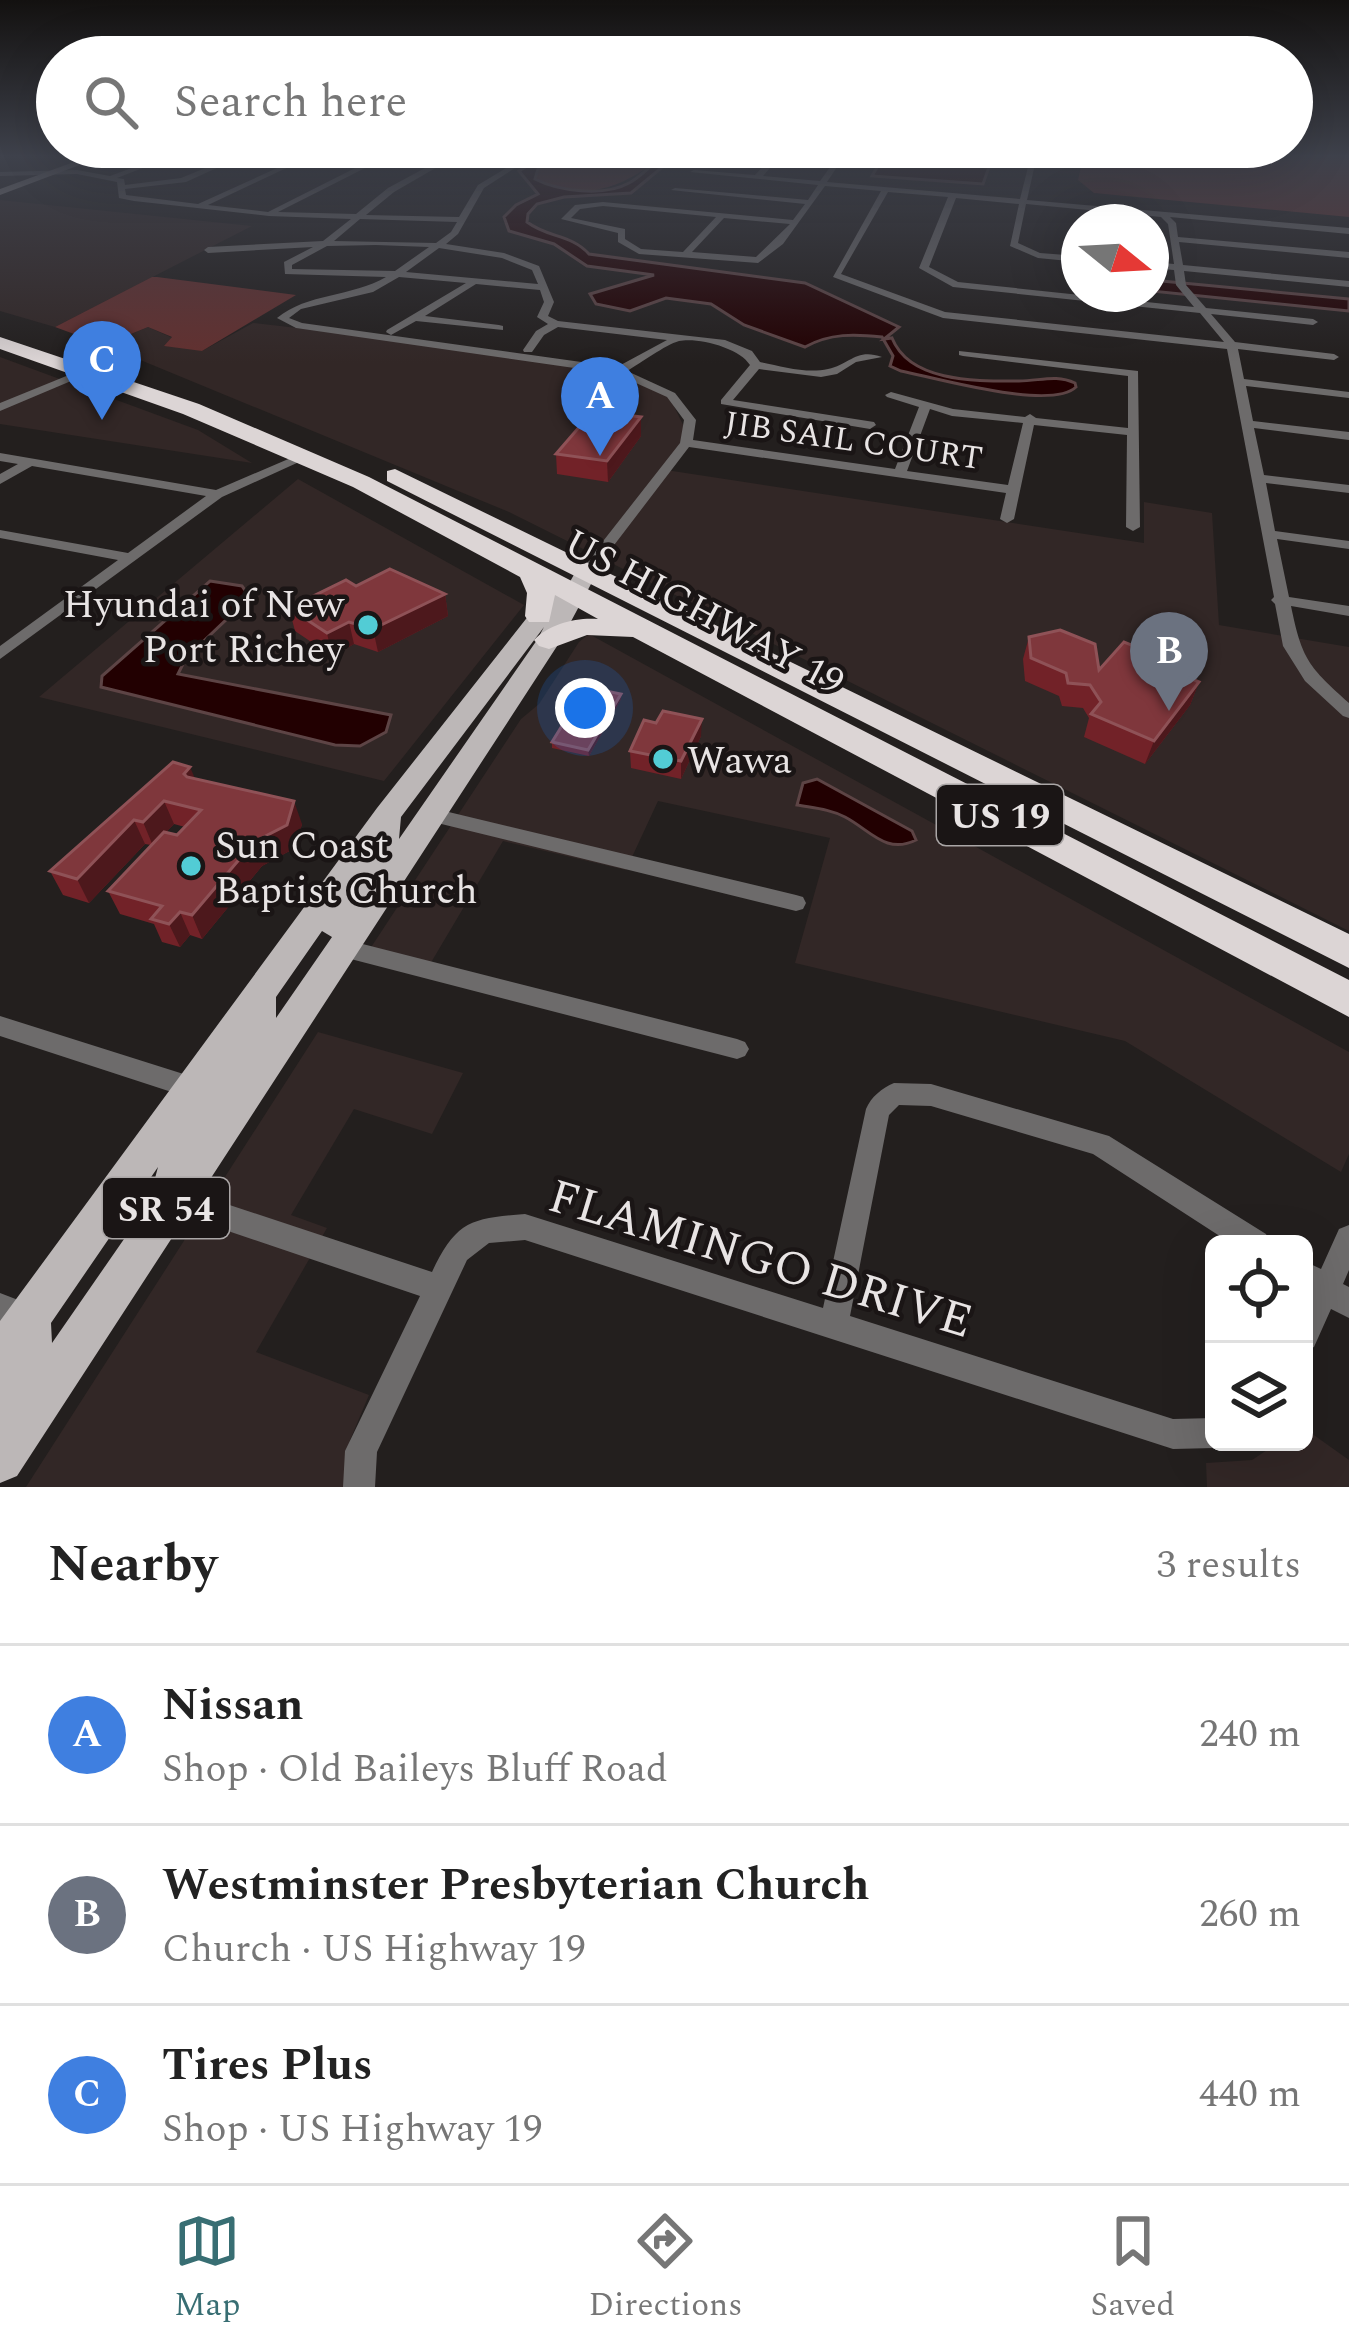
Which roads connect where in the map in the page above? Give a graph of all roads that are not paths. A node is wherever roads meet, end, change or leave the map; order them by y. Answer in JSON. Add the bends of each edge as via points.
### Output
{"nodes":[{"id":1,"x":350,"y":224,"type":"edge"},
{"id":2,"x":458,"y":224,"type":"edge"},
{"id":3,"x":591,"y":224,"type":"edge"},
{"id":4,"x":714,"y":224,"type":"edge"},
{"id":5,"x":791,"y":224,"type":"edge"},
{"id":6,"x":865,"y":224,"type":"edge"},
{"id":7,"x":941,"y":224,"type":"edge"},
{"id":8,"x":1018,"y":224,"type":"edge"},
{"id":9,"x":1172,"y":224,"type":"edge"},
{"id":10,"x":1270,"y":224,"type":"edge"},
{"id":11,"x":1349,"y":230,"type":"edge"},
{"id":12,"x":1173,"y":240,"type":"junction"},
{"id":13,"x":325,"y":244,"type":"junction"},
{"id":14,"x":1284,"y":246,"type":"junction"},
{"id":15,"x":437,"y":248,"type":"junction"},
{"id":16,"x":208,"y":250,"type":"dead end"},
{"id":17,"x":686,"y":256,"type":"junction"},
{"id":18,"x":1349,"y":256,"type":"edge"},
{"id":19,"x":1061,"y":257,"type":"edge"},
{"id":20,"x":1289,"y":264,"type":"dead end"},
{"id":21,"x":1169,"y":266,"type":"edge"},
{"id":22,"x":1175,"y":267,"type":"junction"},
{"id":23,"x":397,"y":274,"type":"junction"},
{"id":24,"x":472,"y":283,"type":"junction"},
{"id":25,"x":1349,"y":284,"type":"edge"},
{"id":26,"x":545,"y":288,"type":"junction"},
{"id":27,"x":1207,"y":311,"type":"junction"},
{"id":28,"x":413,"y":317,"type":"junction"},
{"id":29,"x":1313,"y":322,"type":"dead end"},
{"id":30,"x":556,"y":325,"type":"junction"},
{"id":31,"x":0,"y":328,"type":"edge"},
{"id":32,"x":499,"y":328,"type":"dead end"},
{"id":33,"x":391,"y":332,"type":"dead end"},
{"id":34,"x":679,"y":337,"type":"junction"},
{"id":35,"x":0,"y":340,"type":"edge"},
{"id":36,"x":1232,"y":346,"type":"junction"},
{"id":37,"x":528,"y":350,"type":"dead end"},
{"id":38,"x":963,"y":353,"type":"dead end"},
{"id":39,"x":1334,"y":356,"type":"dead end"},
{"id":40,"x":877,"y":357,"type":"dead end"},
{"id":41,"x":108,"y":361,"type":"junction"},
{"id":42,"x":756,"y":365,"type":"junction"},
{"id":43,"x":86,"y":370,"type":"junction"},
{"id":44,"x":619,"y":371,"type":"junction"},
{"id":45,"x":1240,"y":382,"type":"junction"},
{"id":46,"x":202,"y":394,"type":"junction"},
{"id":47,"x":891,"y":395,"type":"dead end"},
{"id":48,"x":1349,"y":395,"type":"edge"},
{"id":49,"x":0,"y":407,"type":"edge"},
{"id":50,"x":925,"y":407,"type":"junction"},
{"id":51,"x":1030,"y":418,"type":"junction"},
{"id":52,"x":1248,"y":424,"type":"junction"},
{"id":53,"x":871,"y":425,"type":"dead end"},
{"id":54,"x":1132,"y":432,"type":"junction"},
{"id":55,"x":1349,"y":436,"type":"edge"},
{"id":56,"x":686,"y":442,"type":"junction"},
{"id":57,"x":0,"y":457,"type":"edge"},
{"id":58,"x":304,"y":457,"type":"junction"},
{"id":59,"x":29,"y":462,"type":"junction"},
{"id":60,"x":901,"y":470,"type":"junction"},
{"id":61,"x":1258,"y":478,"type":"junction"},
{"id":62,"x":0,"y":480,"type":"edge"},
{"id":63,"x":1349,"y":489,"type":"edge"},
{"id":64,"x":1014,"y":490,"type":"junction"},
{"id":65,"x":217,"y":494,"type":"junction"},
{"id":66,"x":1007,"y":519,"type":"dead end"},
{"id":67,"x":1133,"y":527,"type":"dead end"},
{"id":68,"x":0,"y":534,"type":"edge"},
{"id":69,"x":1269,"y":534,"type":"junction"},
{"id":70,"x":1349,"y":545,"type":"edge"},
{"id":71,"x":126,"y":557,"type":"junction"},
{"id":72,"x":532,"y":571,"type":"junction"},
{"id":73,"x":576,"y":584,"type":"junction"},
{"id":74,"x":1279,"y":600,"type":"junction"},
{"id":75,"x":1349,"y":611,"type":"edge"},
{"id":76,"x":544,"y":628,"type":"junction"},
{"id":77,"x":0,"y":632,"type":"edge"},
{"id":78,"x":649,"y":634,"type":"junction"},
{"id":79,"x":23,"y":637,"type":"junction"},
{"id":80,"x":0,"y":654,"type":"edge"},
{"id":81,"x":1349,"y":712,"type":"edge"},
{"id":82,"x":387,"y":815,"type":"junction"},
{"id":83,"x":432,"y":815,"type":"junction"},
{"id":84,"x":1086,"y":859,"type":"junction"},
{"id":85,"x":796,"y":903,"type":"dead end"},
{"id":86,"x":1349,"y":952,"type":"edge"},
{"id":87,"x":339,"y":954,"type":"junction"},
{"id":88,"x":1349,"y":982,"type":"edge"},
{"id":89,"x":259,"y":994,"type":"junction"},
{"id":90,"x":1349,"y":1000,"type":"edge"},
{"id":91,"x":0,"y":1026,"type":"edge"},
{"id":92,"x":737,"y":1049,"type":"dead end"},
{"id":93,"x":193,"y":1088,"type":"junction"},
{"id":94,"x":172,"y":1199,"type":"junction"},
{"id":95,"x":1242,"y":1235,"type":"edge"},
{"id":96,"x":1349,"y":1239,"type":"edge"},
{"id":97,"x":438,"y":1288,"type":"junction"},
{"id":98,"x":1327,"y":1290,"type":"edge"},
{"id":99,"x":14,"y":1312,"type":"edge"},
{"id":100,"x":1313,"y":1319,"type":"edge"},
{"id":101,"x":833,"y":1327,"type":"junction"},
{"id":102,"x":0,"y":1358,"type":"edge"},
{"id":103,"x":0,"y":1408,"type":"edge"},
{"id":104,"x":1205,"y":1433,"type":"edge"},
{"id":105,"x":0,"y":1459,"type":"edge"},
{"id":106,"x":359,"y":1487,"type":"edge"}],
"edges":[{"from":1,"to":13,"type":"street"},
{"from":2,"to":15,"type":"street"},
{"from":3,"to":17,"type":"street","via":[[622,231],[621,240],[639,250]]},
{"from":4,"to":17,"type":"street"},
{"from":5,"to":17,"type":"street","via":[[758,260]]},
{"from":6,"to":36,"type":"street","via":[[836,275],[944,315]]},
{"from":7,"to":27,"type":"street","via":[[924,268],[935,276],[980,290]]},
{"from":8,"to":19,"type":"street","via":[[1013,244]]},
{"from":9,"to":12,"type":"street"},
{"from":10,"to":11,"type":"street"},
{"from":12,"to":14,"type":"street"},
{"from":12,"to":22,"type":"street"},
{"from":13,"to":15,"type":"street"},
{"from":13,"to":16,"type":"street"},
{"from":13,"to":23,"type":"street","via":[[287,264],[288,272]]},
{"from":14,"to":18,"type":"street"},
{"from":14,"to":20,"type":"street"},
{"from":15,"to":23,"type":"street"},
{"from":15,"to":26,"type":"street","via":[[516,257],[536,268]]},
{"from":21,"to":22,"type":"street"},
{"from":22,"to":25,"type":"street"},
{"from":22,"to":27,"type":"street"},
{"from":23,"to":24,"type":"street"},
{"from":23,"to":44,"type":"street","via":[[282,318]]},
{"from":24,"to":26,"type":"street"},
{"from":24,"to":28,"type":"street"},
{"from":26,"to":30,"type":"street","via":[[542,317]]},
{"from":27,"to":29,"type":"street"},
{"from":27,"to":36,"type":"street"},
{"from":28,"to":32,"type":"street"},
{"from":28,"to":33,"type":"street"},
{"from":30,"to":34,"type":"street"},
{"from":30,"to":37,"type":"street"},
{"from":31,"to":41,"type":"highway","name":"US HIGHWAY 19","number":"US 19"},
{"from":34,"to":42,"type":"street","via":[[724,344]]},
{"from":34,"to":44,"type":"street"},
{"from":35,"to":41,"type":"highway","via":[[81,362]]},
{"from":35,"to":43,"type":"highway","name":"US HIGHWAY 19","number":"US 19"},
{"from":36,"to":39,"type":"street"},
{"from":36,"to":45,"type":"street"},
{"from":38,"to":54,"type":"street","via":[[1134,374]]},
{"from":40,"to":42,"type":"street","via":[[853,359],[830,374]]},
{"from":41,"to":46,"type":"highway","name":"US HIGHWAY 19","number":"US 19"},
{"from":42,"to":53,"type":"street","via":[[725,402]]},
{"from":43,"to":46,"type":"highway"},
{"from":43,"to":49,"type":"street"},
{"from":43,"to":58,"type":"highway","name":"US HIGHWAY 19","number":"US 19"},
{"from":44,"to":56,"type":"street","via":[[671,395],[690,420]]},
{"from":45,"to":48,"type":"street"},
{"from":45,"to":52,"type":"street"},
{"from":46,"to":73,"type":"highway","name":"US HIGHWAY 19","number":"US 19","via":[[418,486]]},
{"from":47,"to":50,"type":"street"},
{"from":50,"to":51,"type":"street"},
{"from":50,"to":60,"type":"street"},
{"from":51,"to":54,"type":"street"},
{"from":51,"to":64,"type":"street"},
{"from":52,"to":55,"type":"street"},
{"from":52,"to":61,"type":"street"},
{"from":54,"to":67,"type":"street"},
{"from":56,"to":60,"type":"street","name":"JIB SAIL COURT"},
{"from":56,"to":73,"type":"street"},
{"from":57,"to":59,"type":"street"},
{"from":58,"to":65,"type":"street"},
{"from":58,"to":72,"type":"highway","name":"US HIGHWAY 19","number":"US 19"},
{"from":59,"to":62,"type":"street"},
{"from":59,"to":65,"type":"street"},
{"from":60,"to":64,"type":"street","name":"JIB SAIL COURT"},
{"from":61,"to":63,"type":"street"},
{"from":61,"to":69,"type":"street"},
{"from":64,"to":66,"type":"street"},
{"from":65,"to":71,"type":"street"},
{"from":68,"to":71,"type":"street"},
{"from":69,"to":70,"type":"street"},
{"from":69,"to":74,"type":"street"},
{"from":71,"to":79,"type":"street"},
{"from":72,"to":73,"type":"highway","name":"US HIGHWAY 19","number":"US 19"},
{"from":72,"to":76,"type":"highway"},
{"from":73,"to":76,"type":"main road","number":"SR 54"},
{"from":73,"to":78,"type":"highway","name":"US HIGHWAY 19","number":"US 19"},
{"from":73,"to":86,"type":"highway","name":"US HIGHWAY 19","number":"US 19"},
{"from":74,"to":75,"type":"street"},
{"from":74,"to":81,"type":"street","via":[[1298,661]]},
{"from":76,"to":78,"type":"highway"},
{"from":76,"to":82,"type":"main road","number":"SR 54"},
{"from":76,"to":83,"type":"main road","number":"SR 54"},
{"from":77,"to":79,"type":"street"},
{"from":78,"to":84,"type":"highway","name":"US HIGHWAY 19","number":"US 19"},
{"from":79,"to":80,"type":"street"},
{"from":82,"to":87,"type":"main road","via":[[383,853],[332,935]]},
{"from":82,"to":89,"type":"main road","number":"SR 54"},
{"from":83,"to":85,"type":"street"},
{"from":83,"to":87,"type":"main road","number":"SR 54"},
{"from":84,"to":88,"type":"highway"},
{"from":84,"to":90,"type":"highway","name":"US HIGHWAY 19","number":"US 19"},
{"from":87,"to":92,"type":"street"},
{"from":87,"to":94,"type":"main road","number":"SR 54"},
{"from":89,"to":93,"type":"main road","number":"SR 54"},
{"from":89,"to":94,"type":"main road","via":[[258,1031],[191,1133],[176,1163]]},
{"from":91,"to":93,"type":"street"},
{"from":93,"to":99,"type":"main road","number":"SR 54"},
{"from":94,"to":97,"type":"street"},
{"from":94,"to":105,"type":"main road","number":"SR 54"},
{"from":95,"to":101,"type":"street","via":[[1100,1144],[931,1095],[894,1094],[878,1109]]},
{"from":96,"to":98,"type":"street"},
{"from":97,"to":101,"type":"street","name":"FLAMINGO DRIVE","via":[[457,1250],[484,1230],[525,1227]]},
{"from":97,"to":106,"type":"street","name":"FLAMINGO DRIVE","via":[[361,1451]]},
{"from":98,"to":100,"type":"street"},
{"from":99,"to":102,"type":"main road","number":"SR 54"},
{"from":99,"to":103,"type":"main road","via":[[30,1351]]},
{"from":101,"to":104,"type":"street","name":"FLAMINGO DRIVE","via":[[1173,1434]]}]}
